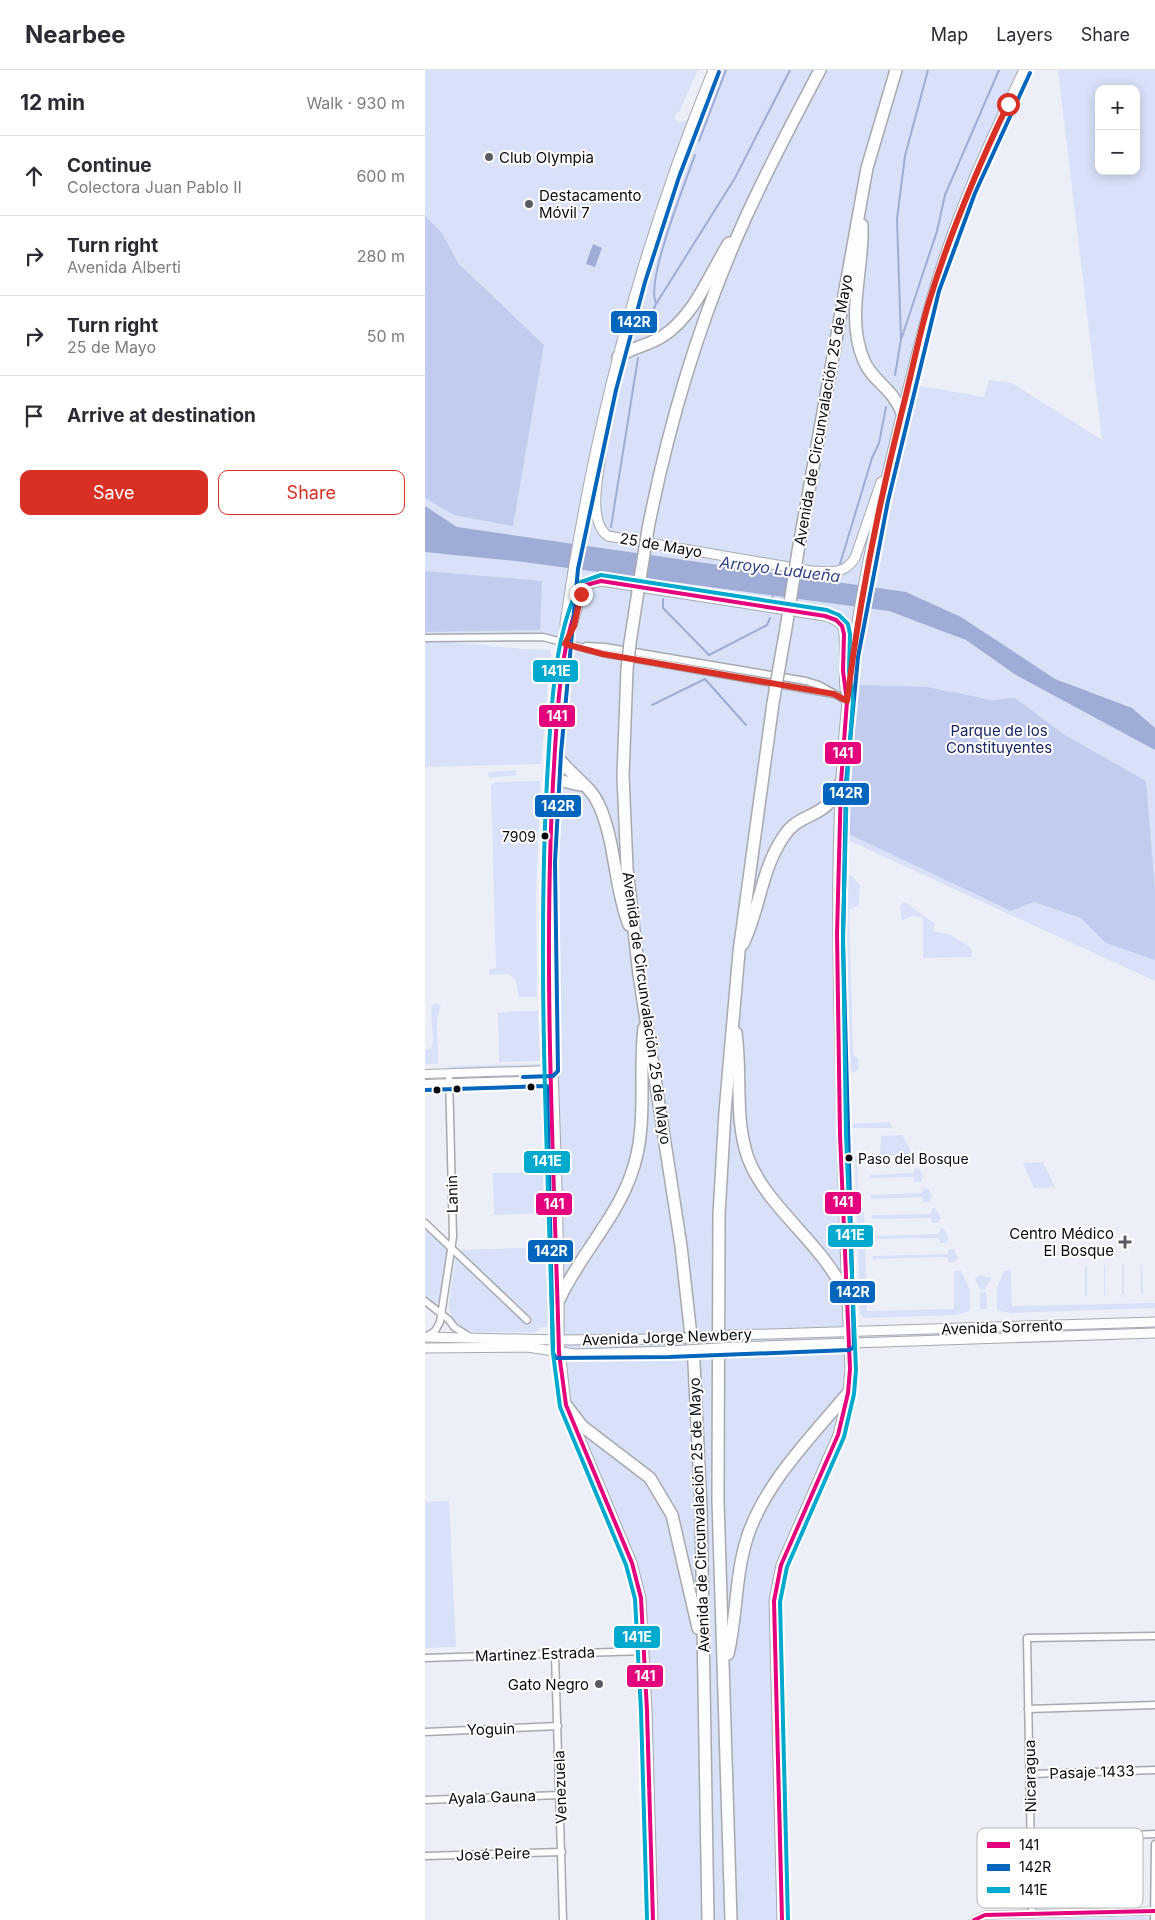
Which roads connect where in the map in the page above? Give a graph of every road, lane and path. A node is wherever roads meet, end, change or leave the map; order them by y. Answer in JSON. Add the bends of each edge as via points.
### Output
{"nodes":[{"id":1,"x":713,"y":70,"type":"edge"},
{"id":2,"x":820,"y":70,"type":"edge"},
{"id":3,"x":896,"y":70,"type":"edge"},
{"id":4,"x":1024,"y":70,"type":"edge"},
{"id":5,"x":860,"y":203,"type":"junction"},
{"id":6,"x":744,"y":221,"type":"junction"},
{"id":7,"x":618,"y":357,"type":"junction"},
{"id":8,"x":604,"y":412,"type":"junction"},
{"id":9,"x":902,"y":413,"type":"junction"},
{"id":10,"x":888,"y":464,"type":"junction"},
{"id":11,"x":425,"y":638,"type":"edge"},
{"id":12,"x":566,"y":642,"type":"junction"},
{"id":13,"x":847,"y":701,"type":"junction"},
{"id":14,"x":555,"y":753,"type":"junction"},
{"id":15,"x":553,"y":779,"type":"junction"},
{"id":16,"x":841,"y":782,"type":"junction"},
{"id":17,"x":588,"y":789,"type":"junction"},
{"id":18,"x":635,"y":939,"type":"junction"},
{"id":19,"x":739,"y":952,"type":"junction"},
{"id":20,"x":645,"y":1014,"type":"junction"},
{"id":21,"x":733,"y":1014,"type":"junction"},
{"id":22,"x":425,"y":1074,"type":"edge"},
{"id":23,"x":449,"y":1074,"type":"junction"},
{"id":24,"x":552,"y":1075,"type":"junction"},
{"id":25,"x":449,"y":1083,"type":"junction"},
{"id":26,"x":425,"y":1084,"type":"edge"},
{"id":27,"x":425,"y":1223,"type":"edge"},
{"id":28,"x":452,"y":1250,"type":"junction"},
{"id":29,"x":847,"y":1298,"type":"junction"},
{"id":30,"x":559,"y":1300,"type":"junction"},
{"id":31,"x":425,"y":1301,"type":"edge"},
{"id":32,"x":442,"y":1313,"type":"junction"},
{"id":33,"x":527,"y":1320,"type":"dead end"},
{"id":34,"x":1155,"y":1322,"type":"edge"},
{"id":35,"x":848,"y":1331,"type":"junction"},
{"id":36,"x":1155,"y":1333,"type":"edge"},
{"id":37,"x":426,"y":1337,"type":"edge"},
{"id":38,"x":473,"y":1338,"type":"junction"},
{"id":39,"x":559,"y":1340,"type":"junction"},
{"id":40,"x":849,"y":1344,"type":"junction"},
{"id":41,"x":425,"y":1348,"type":"edge"},
{"id":42,"x":559,"y":1353,"type":"junction"},
{"id":43,"x":848,"y":1393,"type":"junction"},
{"id":44,"x":566,"y":1405,"type":"junction"},
{"id":45,"x":1155,"y":1636,"type":"edge"},
{"id":46,"x":645,"y":1651,"type":"junction"},
{"id":47,"x":555,"y":1654,"type":"junction"},
{"id":48,"x":425,"y":1658,"type":"edge"},
{"id":49,"x":704,"y":1659,"type":"junction"},
{"id":50,"x":724,"y":1673,"type":"junction"},
{"id":51,"x":1155,"y":1705,"type":"edge"},
{"id":52,"x":1028,"y":1709,"type":"junction"},
{"id":53,"x":558,"y":1726,"type":"junction"},
{"id":54,"x":425,"y":1732,"type":"edge"},
{"id":55,"x":1155,"y":1770,"type":"edge"},
{"id":56,"x":1030,"y":1774,"type":"junction"},
{"id":57,"x":560,"y":1795,"type":"junction"},
{"id":58,"x":425,"y":1800,"type":"edge"},
{"id":59,"x":1031,"y":1828,"type":"edge"},
{"id":60,"x":1155,"y":1844,"type":"edge"},
{"id":61,"x":562,"y":1852,"type":"junction"},
{"id":62,"x":425,"y":1856,"type":"edge"},
{"id":63,"x":1033,"y":1908,"type":"edge"},
{"id":64,"x":1154,"y":1911,"type":"edge"},
{"id":65,"x":1033,"y":1914,"type":"junction"},
{"id":66,"x":563,"y":1920,"type":"edge"},
{"id":67,"x":653,"y":1920,"type":"edge"},
{"id":68,"x":708,"y":1920,"type":"edge"},
{"id":69,"x":731,"y":1920,"type":"edge"},
{"id":70,"x":782,"y":1920,"type":"edge"},
{"id":71,"x":974,"y":1920,"type":"edge"},
{"id":72,"x":1154,"y":1920,"type":"edge"}],
"edges":[{"from":1,"to":7,"type":"main road","via":[[662,204]]},
{"from":2,"to":6,"type":"highway","name":"Avenida de Circunvalación 25 de Mayo"},
{"from":3,"to":5,"type":"highway","name":"Avenida de Circunvalación 25 de Mayo"},
{"from":4,"to":9,"type":"main road","via":[[980,162],[952,234],[928,305]]},
{"from":5,"to":9,"type":"highway","via":[[861,252],[855,305],[858,344],[865,364],[894,395]]},
{"from":5,"to":19,"type":"highway","name":"Avenida de Circunvalación 25 de Mayo","bridge":true,"via":[[785,628]]},
{"from":6,"to":7,"type":"highway","via":[[687,314],[655,342],[631,349]]},
{"from":6,"to":18,"type":"highway","name":"Avenida de Circunvalación 25 de Mayo","bridge":true,"via":[[705,318],[679,396],[648,529],[630,643],[624,820]]},
{"from":7,"to":8,"type":"main road"},
{"from":8,"to":10,"type":"main road","name":"25 de Mayo","via":[[596,518],[602,532],[618,539],[812,571],[843,570],[855,558]]},
{"from":8,"to":12,"type":"main road","via":[[579,533],[565,623]]},
{"from":9,"to":10,"type":"main road"},
{"from":10,"to":13,"type":"main road","via":[[857,623]]},
{"from":11,"to":12,"type":"street","via":[[534,636]]},
{"from":12,"to":13,"type":"street","via":[[575,647],[605,647],[806,681]]},
{"from":12,"to":13,"type":"main road","via":[[586,585],[601,581],[825,616],[842,626]]},
{"from":12,"to":14,"type":"main road"},
{"from":13,"to":16,"type":"main road"},
{"from":14,"to":15,"type":"main road"},
{"from":14,"to":17,"type":"highway","via":[[565,769]]},
{"from":15,"to":17,"type":"highway","via":[[573,782]]},
{"from":15,"to":24,"type":"main road","via":[[549,862]]},
{"from":16,"to":19,"type":"highway","via":[[829,803],[801,818],[784,835],[770,861],[753,925]]},
{"from":16,"to":29,"type":"main road","via":[[837,934]]},
{"from":17,"to":18,"type":"highway","via":[[599,804],[621,905]]},
{"from":18,"to":20,"type":"highway","name":"Avenida de Circunvalación 25 de Mayo"},
{"from":19,"to":21,"type":"highway","name":"Avenida de Circunvalación 25 de Mayo"},
{"from":20,"to":30,"type":"highway","via":[[641,1048],[642,1116],[631,1175]]},
{"from":20,"to":49,"type":"highway","name":"Avenida de Circunvalación 25 de Mayo","via":[[681,1246],[694,1363]]},
{"from":21,"to":29,"type":"highway","via":[[739,1057],[741,1124],[748,1159],[767,1190],[828,1262]]},
{"from":21,"to":50,"type":"highway","name":"Avenida de Circunvalación 25 de Mayo","via":[[725,1112],[718,1300]]},
{"from":22,"to":23,"type":"street"},
{"from":23,"to":24,"type":"street"},
{"from":23,"to":25,"type":"street","name":"Lanin"},
{"from":24,"to":25,"type":"street"},
{"from":24,"to":30,"type":"main road"},
{"from":25,"to":26,"type":"street"},
{"from":25,"to":28,"type":"street","name":"Lanin"},
{"from":27,"to":28,"type":"street"},
{"from":28,"to":32,"type":"street","name":"Lanin"},
{"from":28,"to":33,"type":"street"},
{"from":29,"to":35,"type":"main road"},
{"from":30,"to":39,"type":"main road"},
{"from":31,"to":32,"type":"street"},
{"from":32,"to":37,"type":"street","via":[[438,1327]]},
{"from":32,"to":38,"type":"street","via":[[454,1327]]},
{"from":34,"to":35,"type":"main road","name":"Avenida Sorrento"},
{"from":35,"to":39,"type":"main road","name":"Avenida Jorge Newbery","bridge":true},
{"from":35,"to":40,"type":"main road"},
{"from":36,"to":40,"type":"main road","name":"Avenida Sorrento"},
{"from":37,"to":38,"type":"main road","name":"Avenida Jorge Newbery"},
{"from":38,"to":39,"type":"main road","name":"Avenida Jorge Newbery"},
{"from":39,"to":42,"type":"main road"},
{"from":40,"to":42,"type":"main road","name":"Avenida Jorge Newbery","bridge":true},
{"from":40,"to":43,"type":"main road"},
{"from":41,"to":42,"type":"main road","name":"Avenida Jorge Newbery","via":[[527,1347]]},
{"from":42,"to":44,"type":"main road"},
{"from":43,"to":50,"type":"highway","via":[[757,1508],[741,1562]]},
{"from":43,"to":70,"type":"main road","via":[[838,1435],[781,1565],[774,1602]]},
{"from":44,"to":46,"type":"main road","via":[[632,1563],[641,1598]]},
{"from":44,"to":49,"type":"highway","via":[[582,1426],[651,1478],[672,1516]]},
{"from":45,"to":52,"type":"street","name":"Nicaragua","via":[[1027,1638]]},
{"from":46,"to":47,"type":"street","name":"Martinez Estrada"},
{"from":46,"to":67,"type":"main road"},
{"from":47,"to":48,"type":"street","name":"Martinez Estrada"},
{"from":47,"to":53,"type":"street","name":"Venezuela"},
{"from":49,"to":68,"type":"highway","name":"Avenida de Circunvalación 25 de Mayo"},
{"from":50,"to":69,"type":"highway","name":"Avenida de Circunvalación 25 de Mayo"},
{"from":51,"to":52,"type":"street"},
{"from":52,"to":56,"type":"street","name":"Nicaragua"},
{"from":53,"to":54,"type":"street","name":"Yoguin"},
{"from":53,"to":57,"type":"street","name":"Venezuela"},
{"from":55,"to":56,"type":"street","name":"Pasaje 1433"},
{"from":56,"to":59,"type":"street","name":"Nicaragua"},
{"from":57,"to":58,"type":"street","name":"Ayala Gauna"},
{"from":57,"to":61,"type":"street","name":"Venezuela"},
{"from":60,"to":64,"type":"street"},
{"from":61,"to":62,"type":"street","name":"José Peire"},
{"from":61,"to":66,"type":"street","name":"Venezuela"},
{"from":63,"to":65,"type":"street","name":"Nicaragua"},
{"from":64,"to":65,"type":"street"},
{"from":64,"to":72,"type":"street"},
{"from":65,"to":71,"type":"street","via":[[985,1915]]}]}
